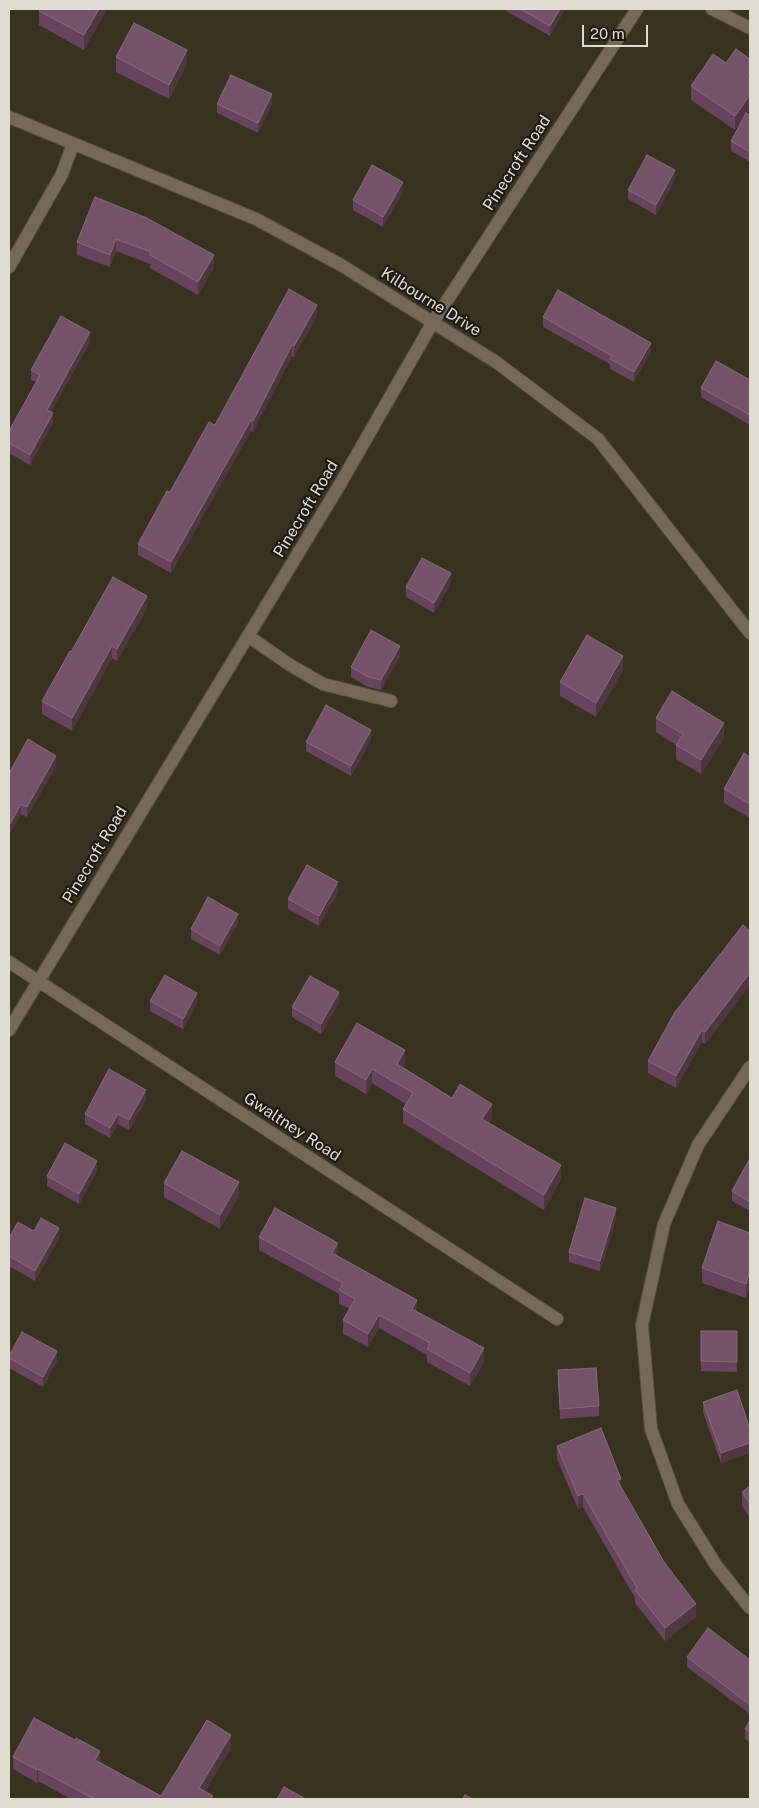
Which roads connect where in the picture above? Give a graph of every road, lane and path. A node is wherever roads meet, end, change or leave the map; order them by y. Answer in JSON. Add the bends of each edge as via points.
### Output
{"nodes":[{"id":1,"x":637,"y":9,"type":"edge"},
{"id":2,"x":712,"y":9,"type":"edge"},
{"id":3,"x":750,"y":28,"type":"edge"},
{"id":4,"x":9,"y":117,"type":"edge"},
{"id":5,"x":74,"y":144,"type":"junction"},
{"id":6,"x":9,"y":267,"type":"edge"},
{"id":7,"x":433,"y":322,"type":"junction"},
{"id":8,"x":750,"y":633,"type":"edge"},
{"id":9,"x":248,"y":636,"type":"junction"},
{"id":10,"x":391,"y":701,"type":"dead end"},
{"id":11,"x":9,"y":962,"type":"edge"},
{"id":12,"x":38,"y":981,"type":"junction"},
{"id":13,"x":9,"y":1030,"type":"edge"},
{"id":14,"x":750,"y":1067,"type":"edge"},
{"id":15,"x":557,"y":1319,"type":"dead end"},
{"id":16,"x":750,"y":1608,"type":"edge"}],
"edges":[{"from":1,"to":7,"type":"street","name":"Pinecroft Road"},
{"from":2,"to":3,"type":"street"},
{"from":4,"to":5,"type":"street","name":"Kilbourne Drive"},
{"from":5,"to":6,"type":"street","via":[[62,174]]},
{"from":5,"to":7,"type":"street","name":"Kilbourne Drive","via":[[256,219],[341,265]]},
{"from":7,"to":8,"type":"street","name":"Kilbourne Drive","via":[[496,362],[598,439]]},
{"from":7,"to":9,"type":"street","name":"Pinecroft Road"},
{"from":9,"to":10,"type":"street","via":[[323,684]]},
{"from":9,"to":12,"type":"street","name":"Pinecroft Road"},
{"from":11,"to":12,"type":"street","name":"Gwaltney Road"},
{"from":12,"to":13,"type":"street","name":"Pinecroft Road"},
{"from":12,"to":15,"type":"street","name":"Gwaltney Road"},
{"from":14,"to":16,"type":"street","via":[[698,1145],[664,1224],[642,1325],[651,1429],[678,1504],[716,1565]]}]}
